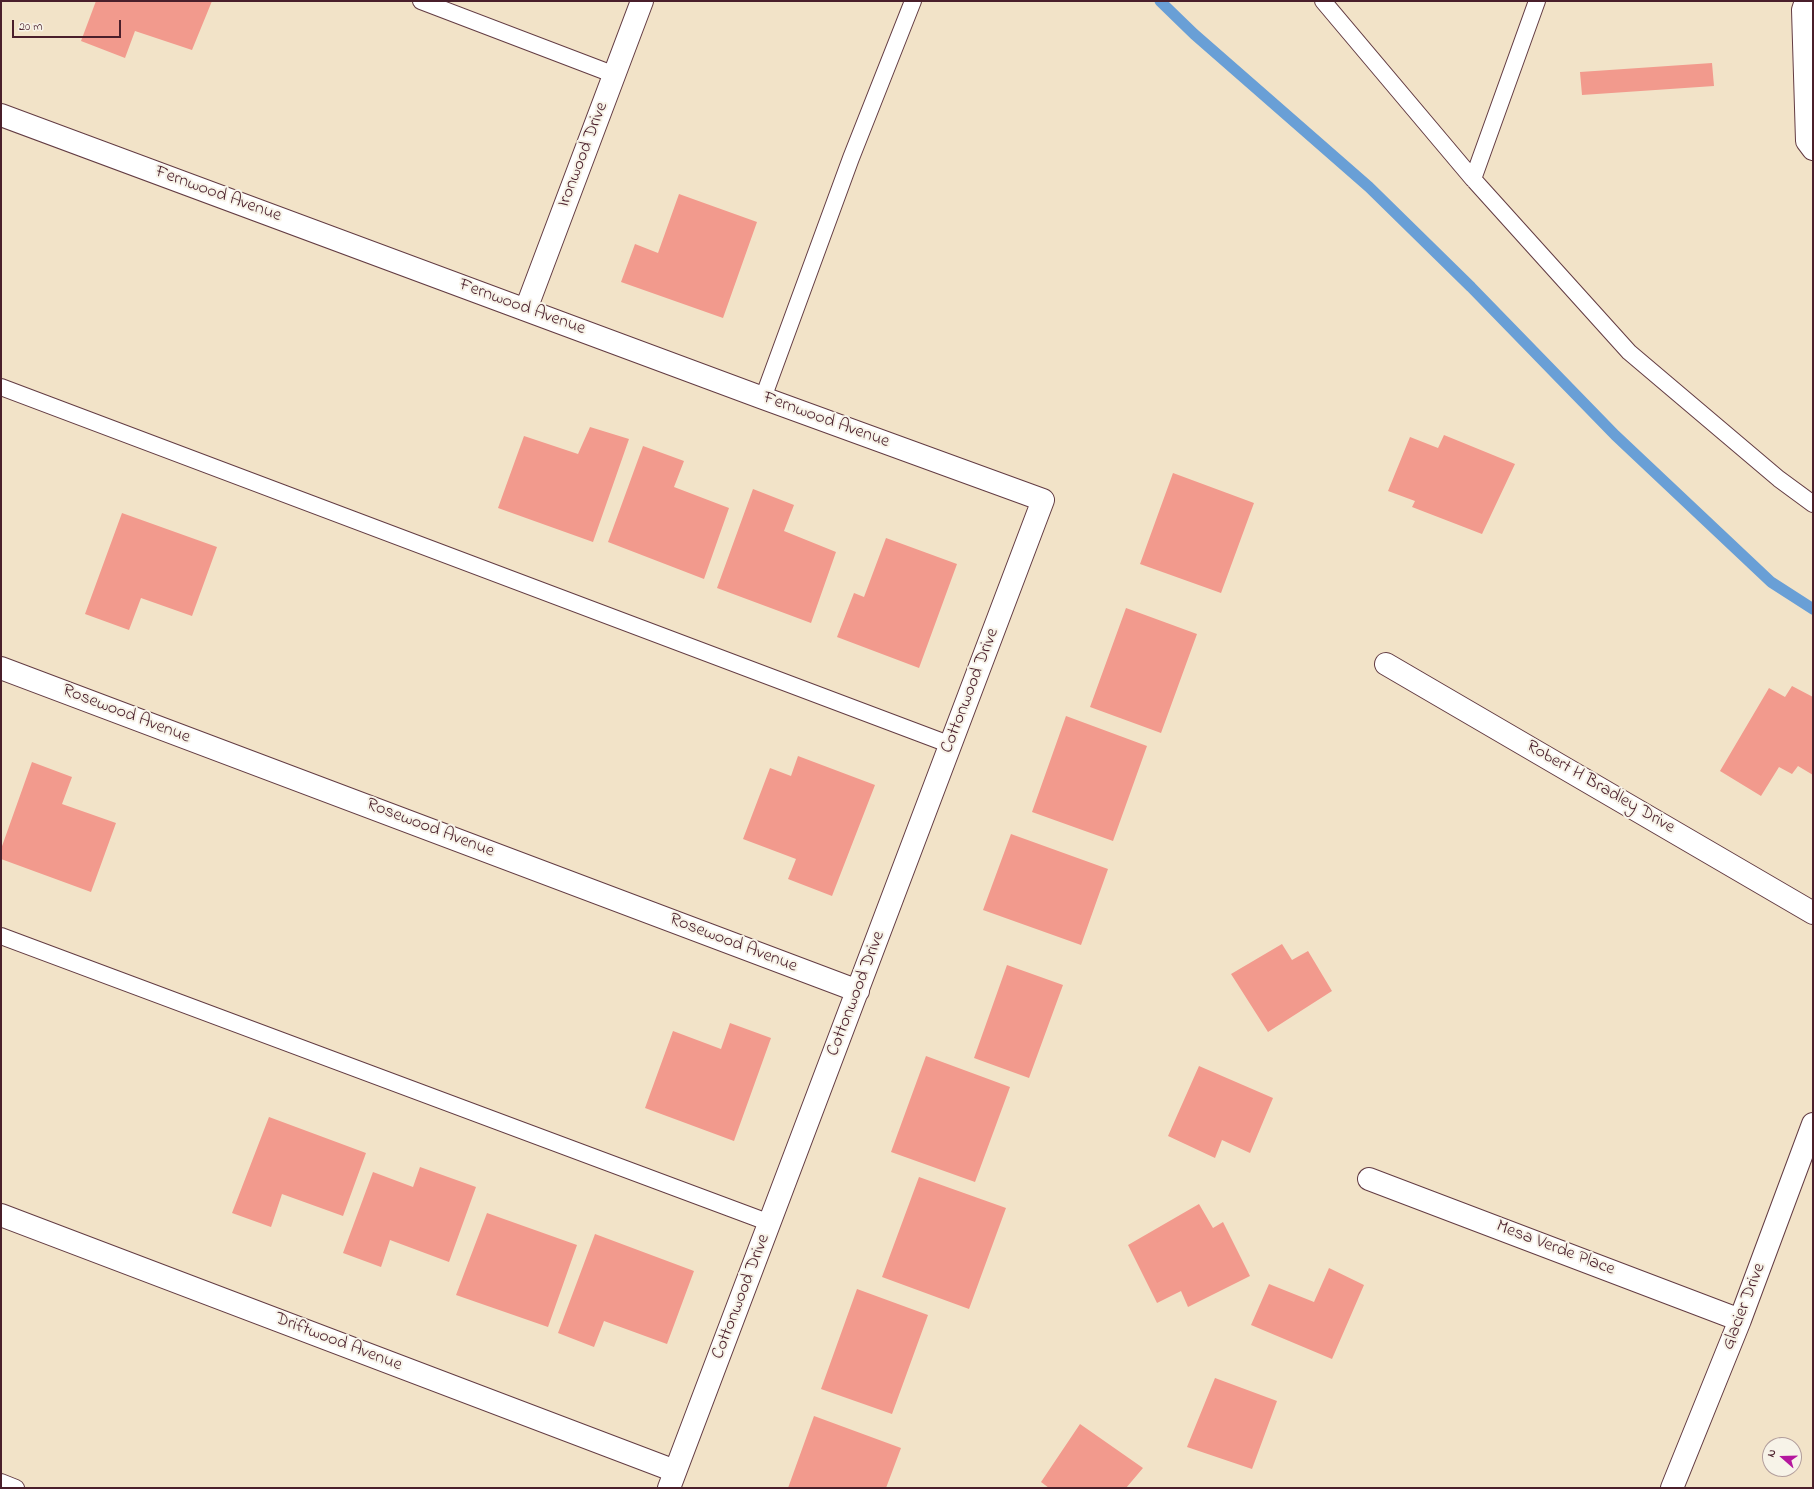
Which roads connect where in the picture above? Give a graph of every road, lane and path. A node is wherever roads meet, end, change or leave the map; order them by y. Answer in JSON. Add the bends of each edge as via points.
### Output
{"nodes":[{"id":1,"x":421,"y":1,"type":"edge"},
{"id":2,"x":642,"y":1,"type":"edge"},
{"id":3,"x":913,"y":1,"type":"edge"},
{"id":4,"x":1323,"y":1,"type":"edge"},
{"id":5,"x":1537,"y":1,"type":"edge"},
{"id":6,"x":1806,"y":1,"type":"edge"},
{"id":7,"x":615,"y":74,"type":"junction"},
{"id":8,"x":1,"y":115,"type":"edge"},
{"id":9,"x":1813,"y":149,"type":"edge"},
{"id":10,"x":1473,"y":179,"type":"junction"},
{"id":11,"x":526,"y":309,"type":"junction"},
{"id":12,"x":1,"y":387,"type":"edge"},
{"id":13,"x":763,"y":398,"type":"junction"},
{"id":14,"x":1043,"y":500,"type":"joint"},
{"id":15,"x":1813,"y":504,"type":"edge"},
{"id":16,"x":1386,"y":664,"type":"dead end"},
{"id":17,"x":1,"y":668,"type":"edge"},
{"id":18,"x":951,"y":745,"type":"junction"},
{"id":19,"x":1813,"y":913,"type":"edge"},
{"id":20,"x":1,"y":936,"type":"edge"},
{"id":21,"x":858,"y":991,"type":"junction"},
{"id":22,"x":1813,"y":1124,"type":"edge"},
{"id":23,"x":1369,"y":1179,"type":"dead end"},
{"id":24,"x":1,"y":1216,"type":"edge"},
{"id":25,"x":770,"y":1223,"type":"junction"},
{"id":26,"x":1740,"y":1320,"type":"junction"},
{"id":27,"x":672,"y":1480,"type":"edge"},
{"id":28,"x":1,"y":1482,"type":"edge"},
{"id":29,"x":16,"y":1488,"type":"edge"},
{"id":30,"x":1672,"y":1488,"type":"edge"}],
"edges":[{"from":1,"to":7,"type":"lane"},
{"from":2,"to":7,"type":"street","name":"Ironwood Drive"},
{"from":3,"to":13,"type":"lane"},
{"from":4,"to":10,"type":"lane"},
{"from":5,"to":10,"type":"lane"},
{"from":6,"to":9,"type":"street","via":[[1803,10],[1808,141]]},
{"from":7,"to":11,"type":"street","name":"Ironwood Drive"},
{"from":8,"to":11,"type":"street","name":"Fernwood Avenue"},
{"from":10,"to":15,"type":"lane","via":[[1629,352],[1779,479]]},
{"from":11,"to":13,"type":"street","name":"Fernwood Avenue"},
{"from":12,"to":18,"type":"lane"},
{"from":13,"to":14,"type":"street","name":"Fernwood Avenue"},
{"from":14,"to":18,"type":"street","name":"Cottonwood Drive"},
{"from":16,"to":19,"type":"street","name":"Robert H Bradley Drive"},
{"from":17,"to":21,"type":"street","name":"Rosewood Avenue"},
{"from":18,"to":21,"type":"street","name":"Cottonwood Drive"},
{"from":20,"to":25,"type":"lane"},
{"from":21,"to":25,"type":"street","name":"Cottonwood Drive"},
{"from":22,"to":26,"type":"street","name":"Glacier Drive"},
{"from":23,"to":26,"type":"street","name":"Mesa Verde Place"},
{"from":24,"to":27,"type":"street","name":"Driftwood Avenue"},
{"from":25,"to":27,"type":"street","name":"Cottonwood Drive"},
{"from":26,"to":30,"type":"street","name":"Glacier Drive"},
{"from":28,"to":29,"type":"lane"}]}
